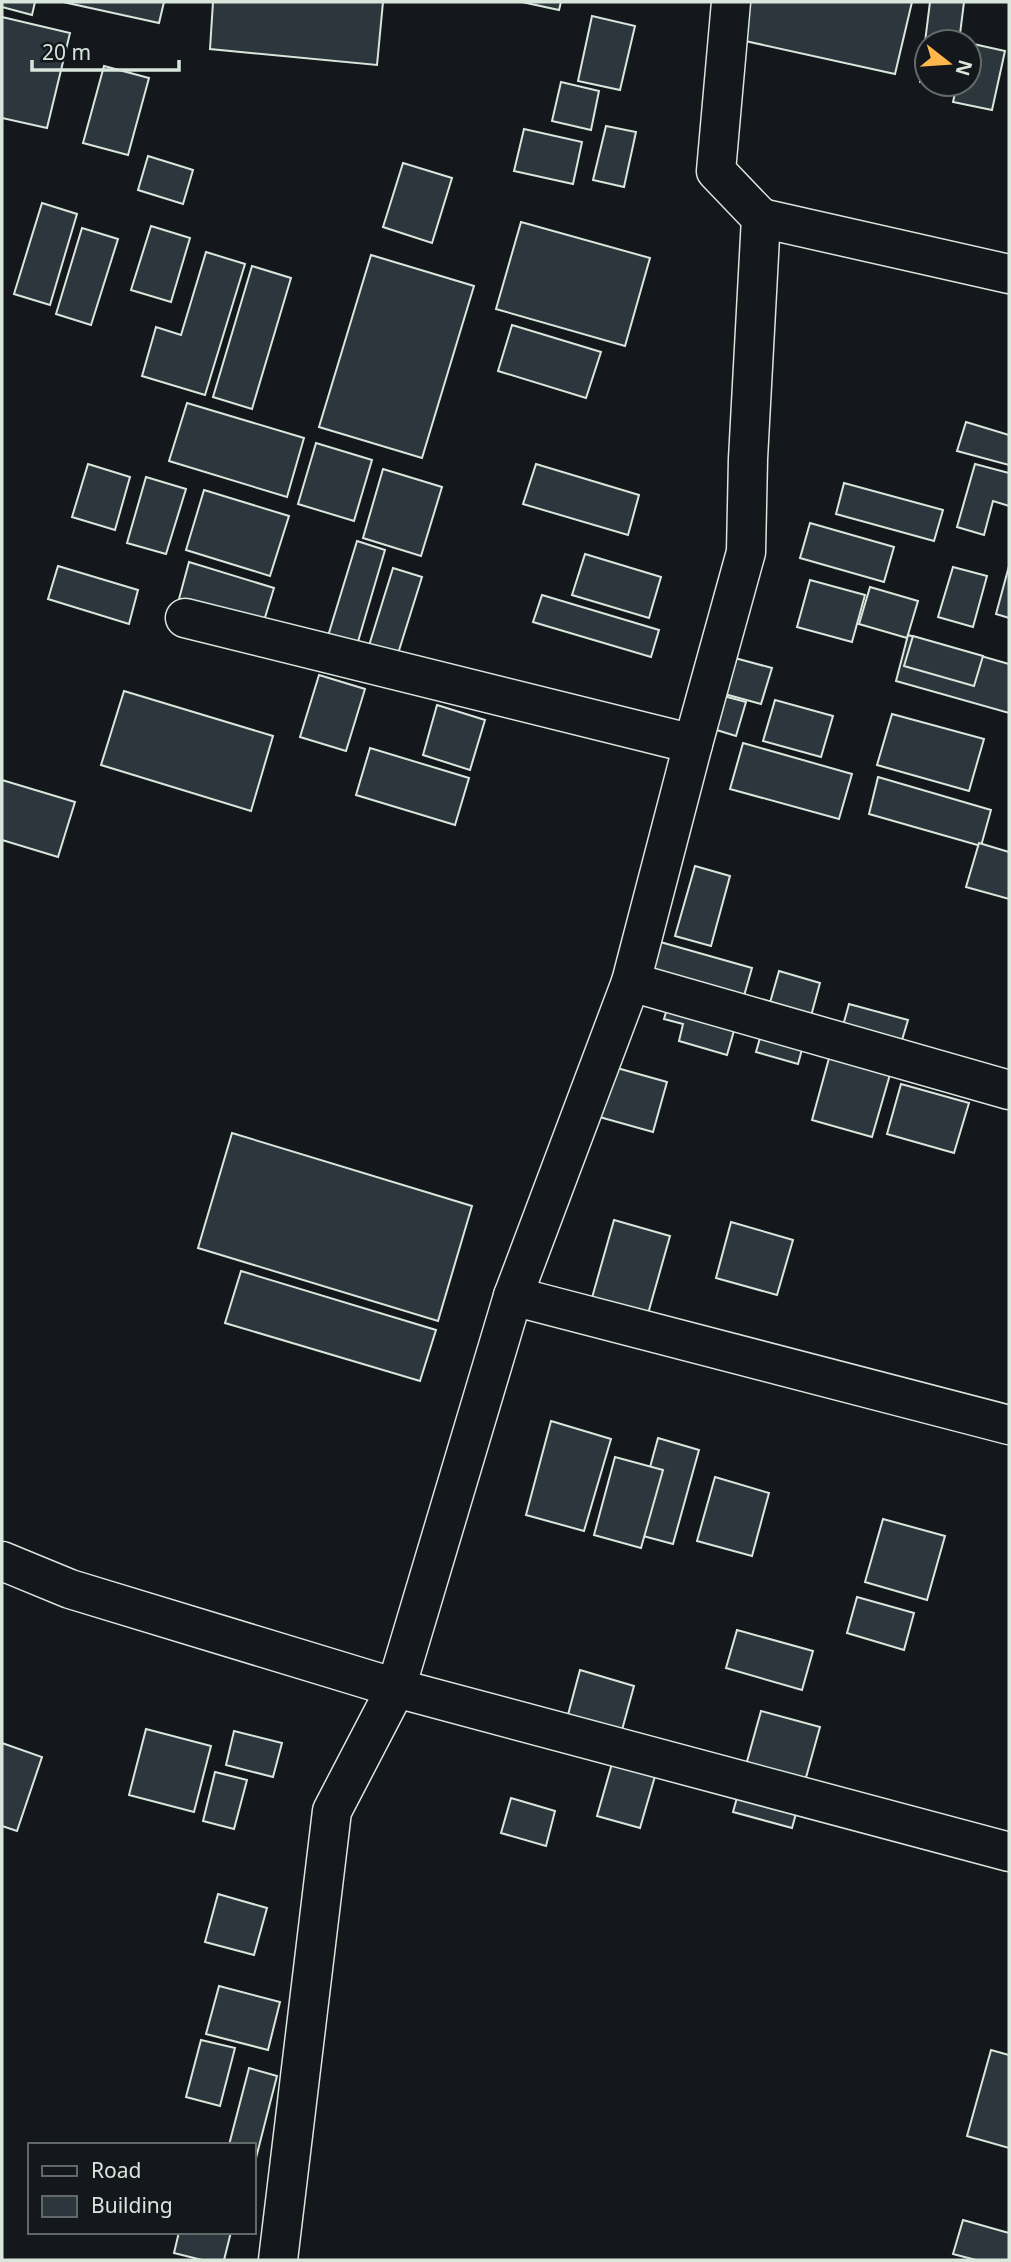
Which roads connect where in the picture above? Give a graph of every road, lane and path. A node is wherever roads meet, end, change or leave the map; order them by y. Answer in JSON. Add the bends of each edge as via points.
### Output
{"nodes":[{"id":1,"x":731,"y":2,"type":"edge"},
{"id":2,"x":761,"y":218,"type":"junction"},
{"id":3,"x":1009,"y":274,"type":"edge"},
{"id":4,"x":185,"y":618,"type":"dead end"},
{"id":5,"x":693,"y":744,"type":"junction"},
{"id":6,"x":631,"y":982,"type":"junction"},
{"id":7,"x":1009,"y":1090,"type":"edge"},
{"id":8,"x":513,"y":1296,"type":"junction"},
{"id":9,"x":1009,"y":1425,"type":"edge"},
{"id":10,"x":2,"y":1560,"type":"edge"},
{"id":11,"x":396,"y":1688,"type":"junction"},
{"id":12,"x":1009,"y":1852,"type":"edge"},
{"id":13,"x":278,"y":2260,"type":"edge"}],
"edges":[{"from":1,"to":2,"type":"street","via":[[716,171]]},
{"from":2,"to":3,"type":"street"},
{"from":2,"to":5,"type":"street","via":[[747,552]]},
{"from":4,"to":5,"type":"street"},
{"from":5,"to":6,"type":"street"},
{"from":6,"to":7,"type":"street"},
{"from":6,"to":8,"type":"street"},
{"from":8,"to":9,"type":"street"},
{"from":8,"to":11,"type":"street"},
{"from":10,"to":11,"type":"street","via":[[70,1589]]},
{"from":11,"to":12,"type":"street"},
{"from":11,"to":13,"type":"street","via":[[332,1811]]}]}
